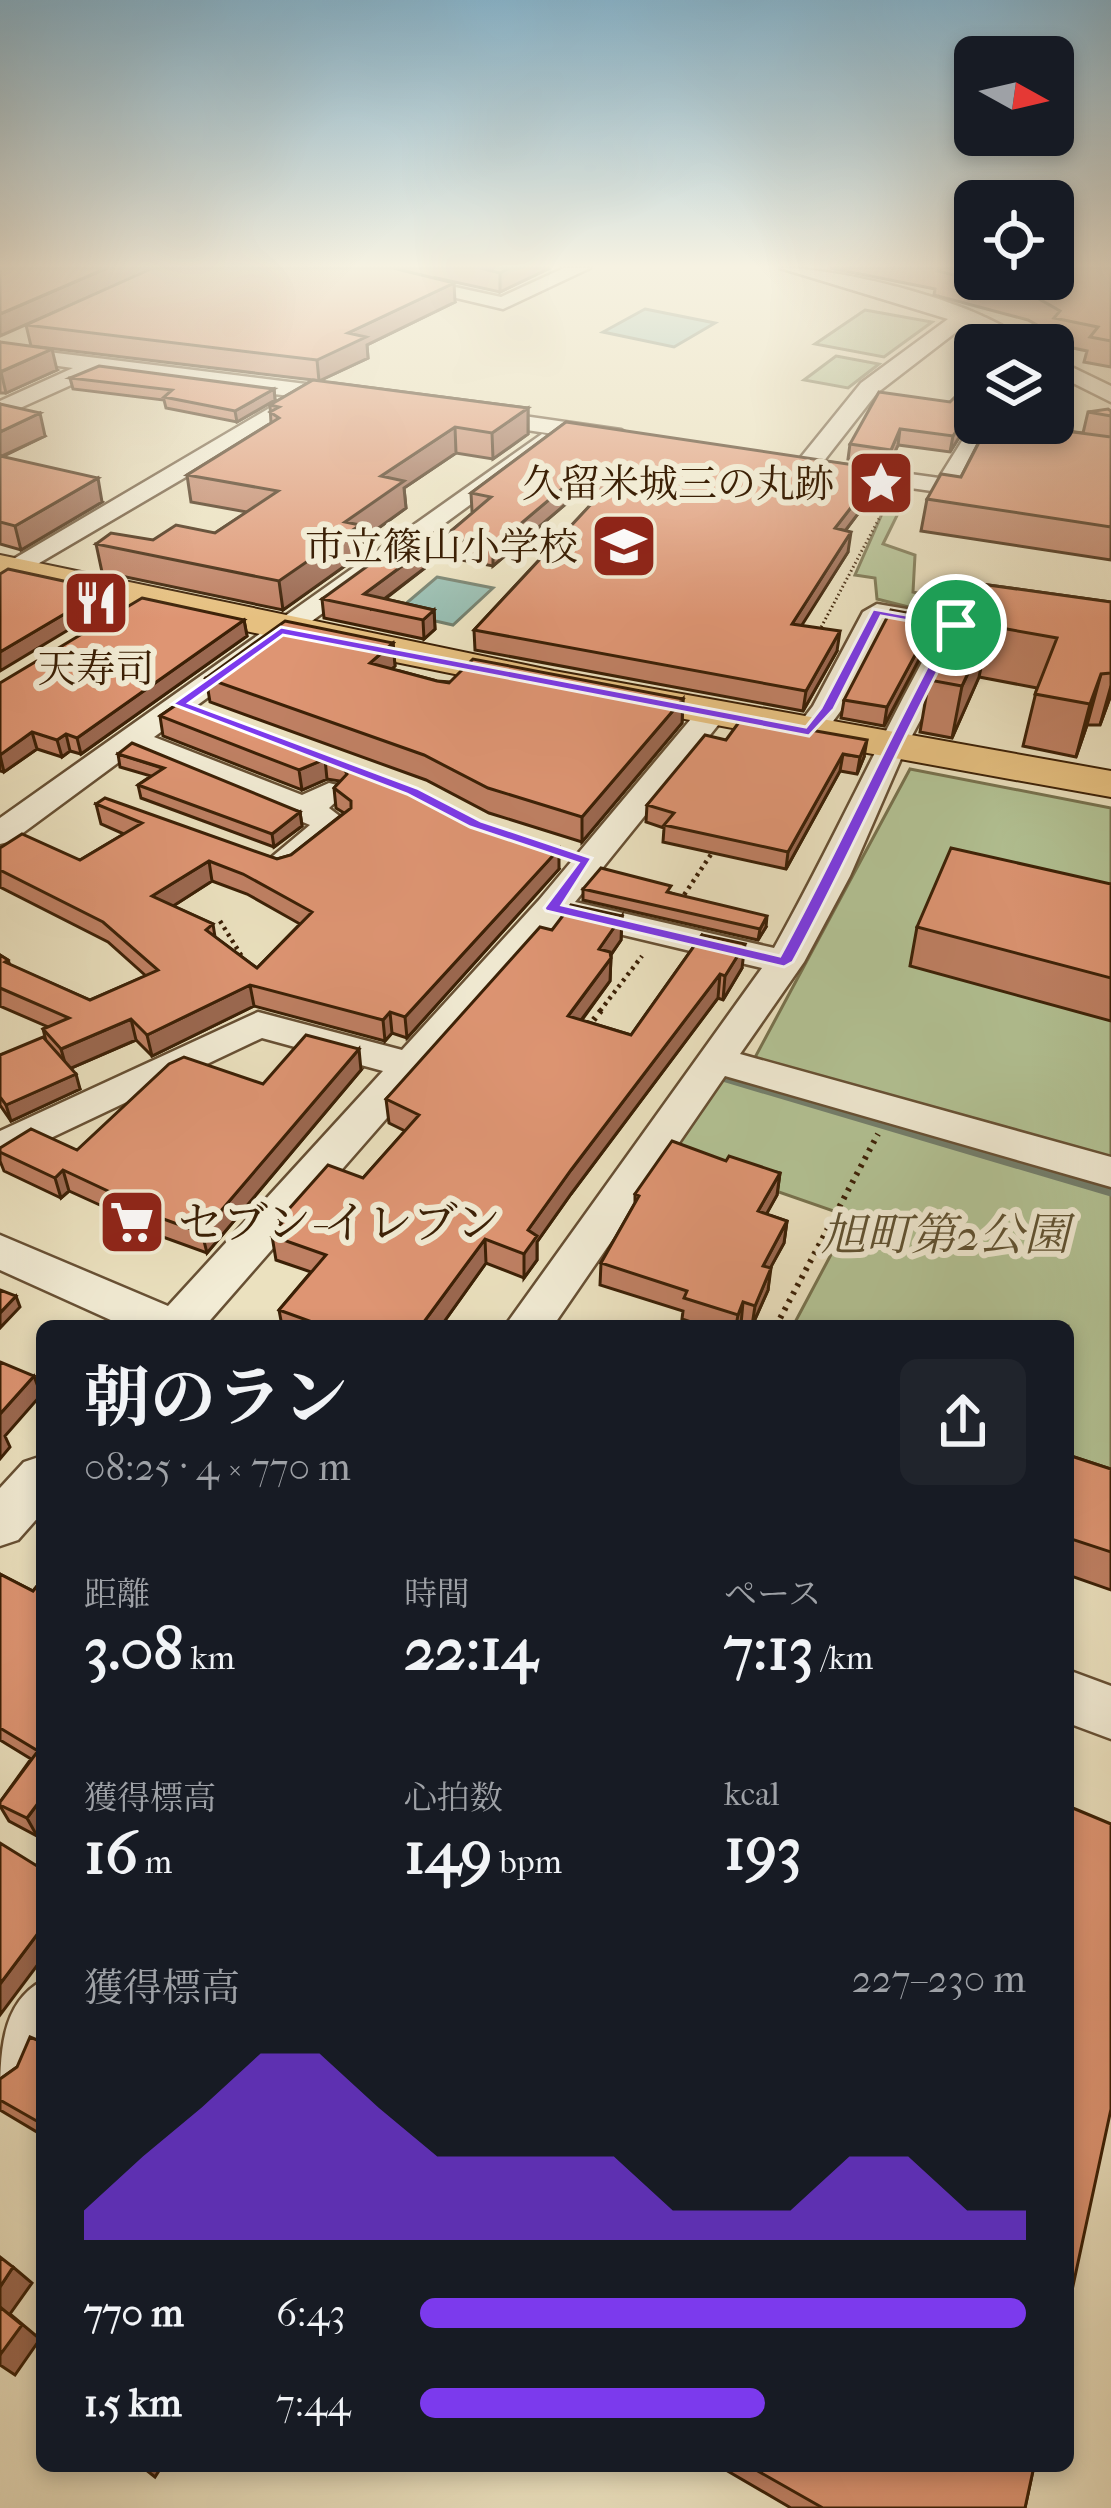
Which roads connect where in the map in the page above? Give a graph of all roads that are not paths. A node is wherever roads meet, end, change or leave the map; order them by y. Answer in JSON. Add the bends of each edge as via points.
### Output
{"nodes":[{"id":1,"x":54,"y":385,"type":"edge"},
{"id":2,"x":258,"y":385,"type":"edge"},
{"id":3,"x":873,"y":385,"type":"edge"},
{"id":4,"x":314,"y":392,"type":"junction"},
{"id":5,"x":380,"y":403,"type":"edge"},
{"id":6,"x":0,"y":410,"type":"edge"},
{"id":7,"x":447,"y":413,"type":"edge"},
{"id":8,"x":561,"y":427,"type":"junction"},
{"id":9,"x":650,"y":441,"type":"edge"},
{"id":10,"x":1111,"y":458,"type":"edge"},
{"id":11,"x":5,"y":571,"type":"edge"},
{"id":12,"x":143,"y":598,"type":"junction"},
{"id":13,"x":108,"y":621,"type":"edge"},
{"id":14,"x":956,"y":625,"type":"junction"},
{"id":15,"x":281,"y":631,"type":"junction"},
{"id":16,"x":1111,"y":643,"type":"edge"},
{"id":17,"x":179,"y":704,"type":"junction"},
{"id":18,"x":712,"y":714,"type":"junction"},
{"id":19,"x":222,"y":721,"type":"edge"},
{"id":20,"x":809,"y":732,"type":"junction"},
{"id":21,"x":130,"y":740,"type":"junction"},
{"id":22,"x":891,"y":745,"type":"junction"},
{"id":23,"x":363,"y":772,"type":"edge"},
{"id":24,"x":1111,"y":784,"type":"edge"},
{"id":25,"x":66,"y":786,"type":"junction"},
{"id":26,"x":108,"y":800,"type":"edge"},
{"id":27,"x":305,"y":808,"type":"junction"},
{"id":28,"x":3,"y":828,"type":"edge"},
{"id":29,"x":547,"y":849,"type":"edge"},
{"id":30,"x":258,"y":856,"type":"edge"},
{"id":31,"x":587,"y":862,"type":"junction"},
{"id":32,"x":552,"y":908,"type":"junction"},
{"id":33,"x":784,"y":962,"type":"junction"},
{"id":34,"x":714,"y":1060,"type":"junction"},
{"id":35,"x":408,"y":1065,"type":"junction"},
{"id":36,"x":0,"y":1148,"type":"edge"},
{"id":37,"x":1111,"y":1172,"type":"edge"},
{"id":38,"x":0,"y":1251,"type":"edge"},
{"id":39,"x":159,"y":1320,"type":"edge"},
{"id":40,"x":178,"y":1320,"type":"edge"},
{"id":41,"x":532,"y":1320,"type":"edge"},
{"id":42,"x":36,"y":1484,"type":"edge"},
{"id":43,"x":0,"y":1524,"type":"edge"},
{"id":44,"x":1074,"y":1698,"type":"edge"},
{"id":45,"x":1111,"y":1713,"type":"edge"},
{"id":46,"x":36,"y":2022,"type":"edge"},
{"id":47,"x":0,"y":2074,"type":"edge"}],
"edges":[{"from":1,"to":6,"type":"street"},
{"from":2,"to":4,"type":"street"},
{"from":3,"to":10,"type":"street","via":[[795,465],[946,486],[975,438]]},
{"from":4,"to":5,"type":"street"},
{"from":4,"to":11,"type":"street"},
{"from":7,"to":8,"type":"street"},
{"from":8,"to":9,"type":"street"},
{"from":8,"to":15,"type":"street"},
{"from":11,"to":12,"type":"main road"},
{"from":12,"to":13,"type":"street"},
{"from":12,"to":15,"type":"main road"},
{"from":14,"to":16,"type":"street","via":[[968,618]]},
{"from":14,"to":20,"type":"street","via":[[877,612]]},
{"from":14,"to":22,"type":"street"},
{"from":15,"to":17,"type":"street"},
{"from":15,"to":18,"type":"main road"},
{"from":17,"to":19,"type":"street"},
{"from":17,"to":21,"type":"street"},
{"from":18,"to":20,"type":"main road"},
{"from":18,"to":31,"type":"street"},
{"from":20,"to":22,"type":"main road"},
{"from":21,"to":25,"type":"street"},
{"from":21,"to":27,"type":"street"},
{"from":22,"to":24,"type":"main road"},
{"from":22,"to":33,"type":"street"},
{"from":23,"to":27,"type":"street"},
{"from":25,"to":26,"type":"street"},
{"from":25,"to":28,"type":"street"},
{"from":27,"to":30,"type":"street","via":[[333,824],[279,865]]},
{"from":29,"to":31,"type":"street"},
{"from":31,"to":32,"type":"street"},
{"from":32,"to":33,"type":"street"},
{"from":32,"to":35,"type":"street"},
{"from":33,"to":34,"type":"street"},
{"from":34,"to":37,"type":"street"},
{"from":34,"to":41,"type":"street"},
{"from":35,"to":36,"type":"street","via":[[258,1024]]},
{"from":35,"to":40,"type":"street"},
{"from":38,"to":39,"type":"street"},
{"from":42,"to":43,"type":"street"},
{"from":44,"to":45,"type":"street"},
{"from":46,"to":47,"type":"street"}]}
